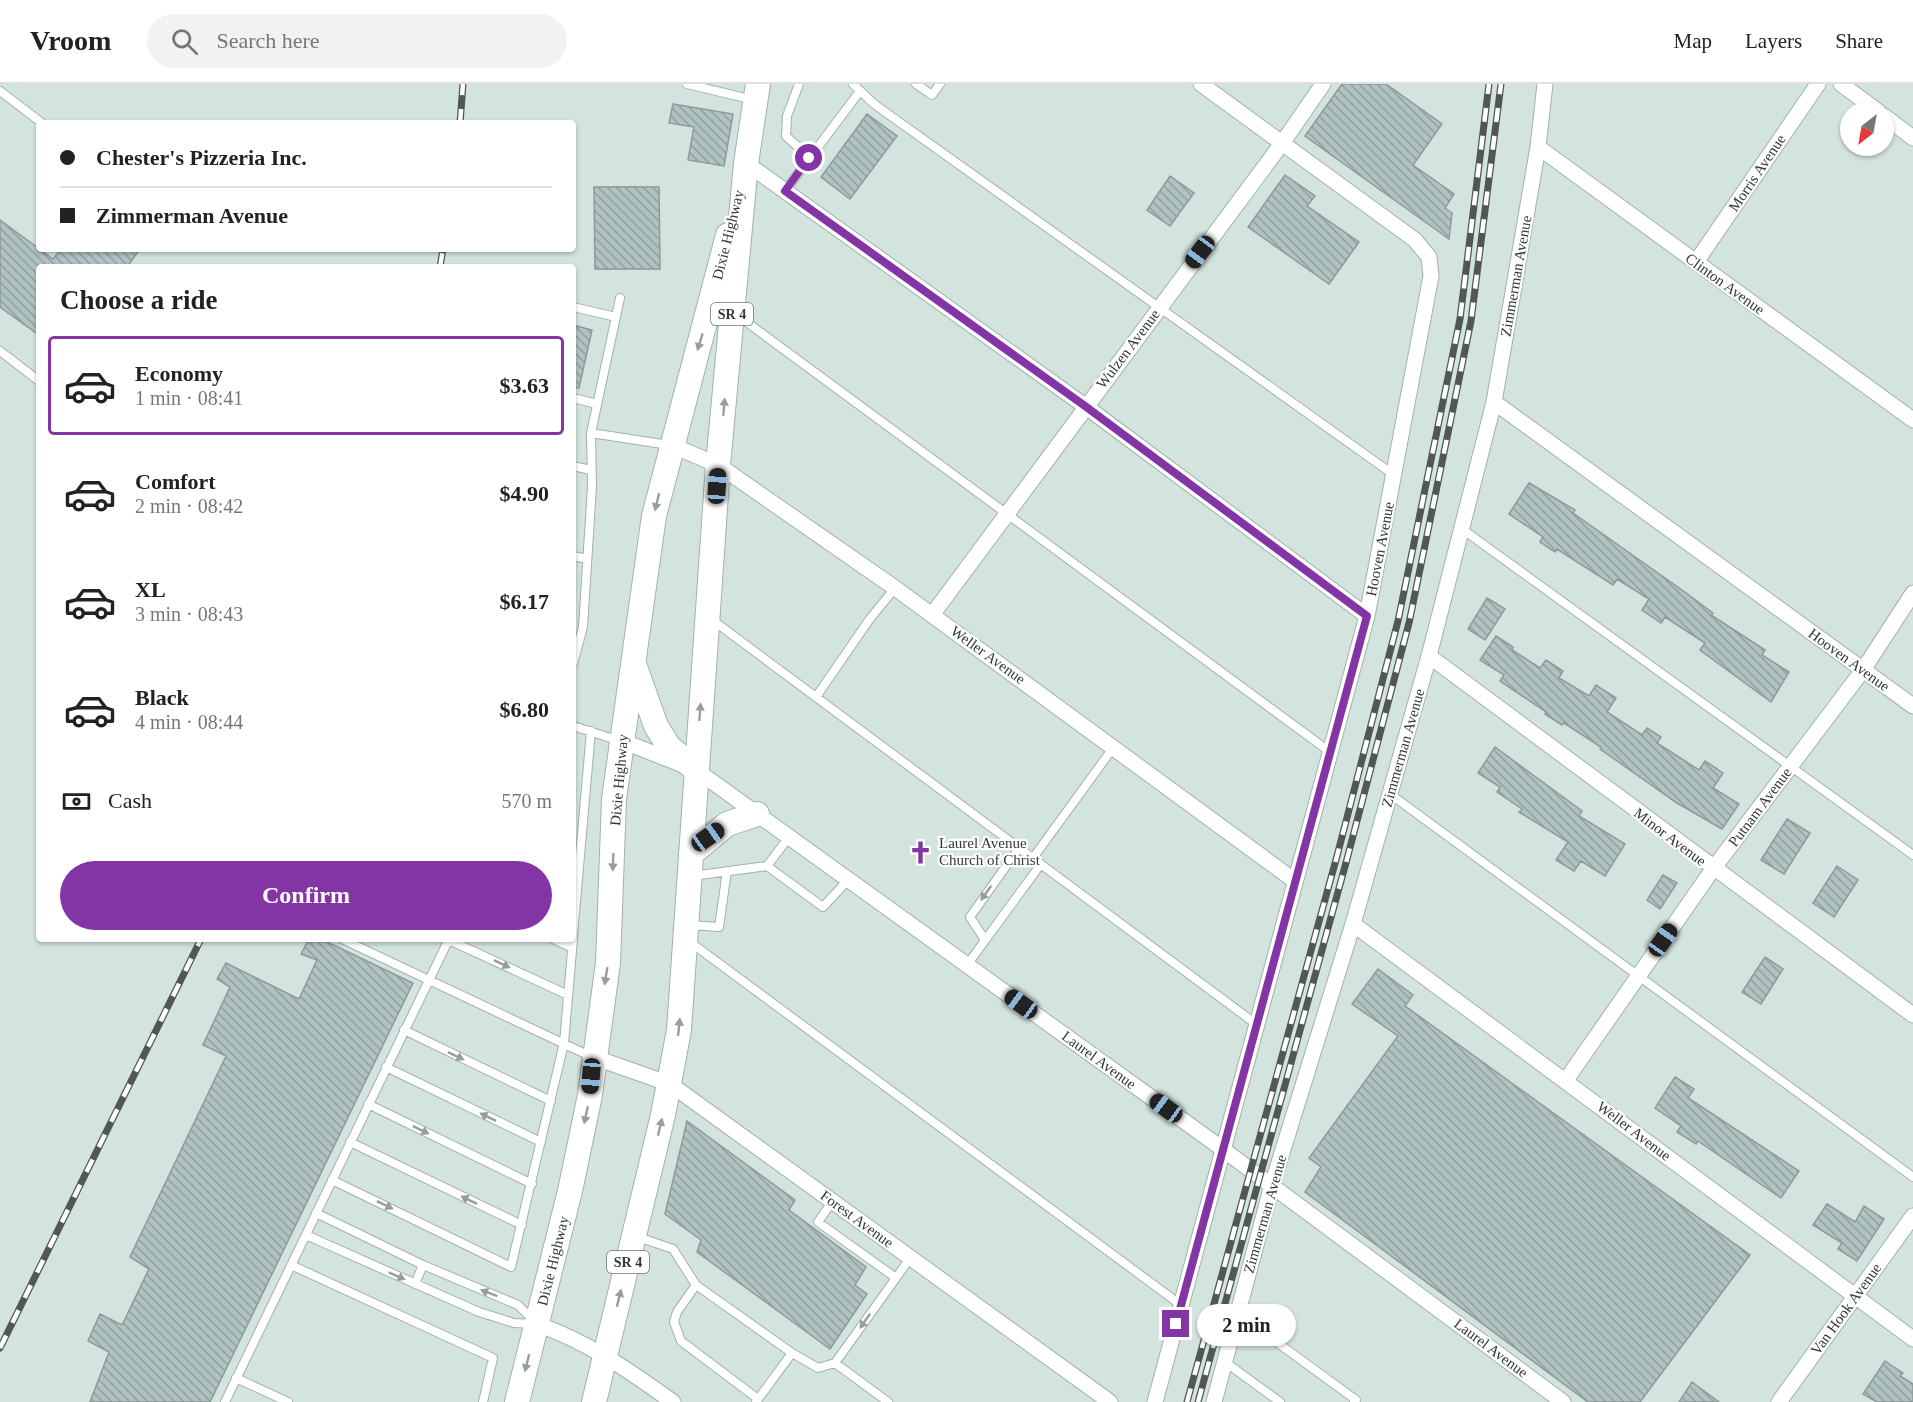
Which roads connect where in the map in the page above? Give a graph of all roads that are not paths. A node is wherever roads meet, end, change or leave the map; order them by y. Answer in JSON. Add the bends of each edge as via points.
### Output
{"nodes":[{"id":1,"x":687,"y":84,"type":"edge"},
{"id":2,"x":800,"y":84,"type":"edge"},
{"id":3,"x":853,"y":84,"type":"edge"},
{"id":4,"x":916,"y":84,"type":"edge"},
{"id":5,"x":940,"y":84,"type":"edge"},
{"id":6,"x":1201,"y":84,"type":"edge"},
{"id":7,"x":1323,"y":84,"type":"edge"},
{"id":8,"x":1545,"y":84,"type":"edge"},
{"id":9,"x":1818,"y":84,"type":"edge"},
{"id":10,"x":1841,"y":84,"type":"edge"},
{"id":11,"x":0,"y":91,"type":"edge"},
{"id":12,"x":860,"y":91,"type":"junction"},
{"id":13,"x":757,"y":92,"type":"edge"},
{"id":14,"x":1865,"y":102,"type":"edge"},
{"id":15,"x":38,"y":120,"type":"edge"},
{"id":16,"x":1894,"y":124,"type":"edge"},
{"id":17,"x":1913,"y":138,"type":"edge"},
{"id":18,"x":1283,"y":142,"type":"junction"},
{"id":19,"x":1538,"y":147,"type":"junction"},
{"id":20,"x":809,"y":158,"type":"junction"},
{"id":21,"x":746,"y":163,"type":"junction"},
{"id":22,"x":785,"y":191,"type":"junction"},
{"id":23,"x":1696,"y":262,"type":"junction"},
{"id":24,"x":620,"y":298,"type":"dead end"},
{"id":25,"x":1159,"y":307,"type":"junction"},
{"id":26,"x":576,"y":308,"type":"edge"},
{"id":27,"x":732,"y":312,"type":"junction"},
{"id":28,"x":616,"y":317,"type":"junction"},
{"id":29,"x":0,"y":351,"type":"edge"},
{"id":30,"x":36,"y":379,"type":"edge"},
{"id":31,"x":576,"y":399,"type":"edge"},
{"id":32,"x":1494,"y":402,"type":"junction"},
{"id":33,"x":597,"y":404,"type":"junction"},
{"id":34,"x":1085,"y":406,"type":"junction"},
{"id":35,"x":1913,"y":420,"type":"edge"},
{"id":36,"x":591,"y":434,"type":"junction"},
{"id":37,"x":671,"y":445,"type":"junction"},
{"id":38,"x":718,"y":465,"type":"junction"},
{"id":39,"x":576,"y":467,"type":"edge"},
{"id":40,"x":591,"y":470,"type":"junction"},
{"id":41,"x":1394,"y":475,"type":"junction"},
{"id":42,"x":1007,"y":512,"type":"junction"},
{"id":43,"x":1462,"y":529,"type":"junction"},
{"id":44,"x":576,"y":557,"type":"edge"},
{"id":45,"x":587,"y":559,"type":"junction"},
{"id":46,"x":895,"y":588,"type":"junction"},
{"id":47,"x":1913,"y":593,"type":"edge"},
{"id":48,"x":932,"y":615,"type":"junction"},
{"id":49,"x":707,"y":616,"type":"junction"},
{"id":50,"x":1367,"y":616,"type":"junction"},
{"id":51,"x":576,"y":653,"type":"edge"},
{"id":52,"x":1429,"y":656,"type":"junction"},
{"id":53,"x":632,"y":660,"type":"junction"},
{"id":54,"x":1863,"y":670,"type":"junction"},
{"id":55,"x":816,"y":697,"type":"junction"},
{"id":56,"x":1913,"y":706,"type":"edge"},
{"id":57,"x":576,"y":727,"type":"edge"},
{"id":58,"x":591,"y":731,"type":"junction"},
{"id":59,"x":622,"y":741,"type":"junction"},
{"id":60,"x":1113,"y":747,"type":"junction"},
{"id":61,"x":1330,"y":752,"type":"junction"},
{"id":62,"x":1790,"y":767,"type":"junction"},
{"id":63,"x":696,"y":770,"type":"junction"},
{"id":64,"x":1390,"y":794,"type":"junction"},
{"id":65,"x":757,"y":814,"type":"junction"},
{"id":66,"x":789,"y":837,"type":"junction"},
{"id":67,"x":1019,"y":848,"type":"junction"},
{"id":68,"x":1913,"y":855,"type":"edge"},
{"id":69,"x":1032,"y":858,"type":"junction"},
{"id":70,"x":1041,"y":864,"type":"junction"},
{"id":71,"x":690,"y":865,"type":"junction"},
{"id":72,"x":767,"y":866,"type":"junction"},
{"id":73,"x":1713,"y":869,"type":"junction"},
{"id":74,"x":728,"y":871,"type":"junction"},
{"id":75,"x":848,"y":880,"type":"junction"},
{"id":76,"x":1294,"y":881,"type":"junction"},
{"id":77,"x":576,"y":903,"type":"edge"},
{"id":78,"x":1353,"y":924,"type":"junction"},
{"id":79,"x":687,"y":932,"type":"junction"},
{"id":80,"x":985,"y":939,"type":"junction"},
{"id":81,"x":348,"y":942,"type":"edge"},
{"id":82,"x":448,"y":942,"type":"edge"},
{"id":83,"x":453,"y":942,"type":"edge"},
{"id":84,"x":559,"y":942,"type":"edge"},
{"id":85,"x":573,"y":942,"type":"edge"},
{"id":86,"x":572,"y":948,"type":"junction"},
{"id":87,"x":967,"y":965,"type":"junction"},
{"id":88,"x":1638,"y":976,"type":"junction"},
{"id":89,"x":428,"y":980,"type":"junction"},
{"id":90,"x":568,"y":995,"type":"junction"},
{"id":91,"x":1913,"y":1015,"type":"edge"},
{"id":92,"x":1256,"y":1024,"type":"junction"},
{"id":93,"x":404,"y":1030,"type":"junction"},
{"id":94,"x":564,"y":1043,"type":"junction"},
{"id":95,"x":593,"y":1057,"type":"junction"},
{"id":96,"x":386,"y":1067,"type":"junction"},
{"id":97,"x":1566,"y":1080,"type":"junction"},
{"id":98,"x":670,"y":1084,"type":"junction"},
{"id":99,"x":550,"y":1101,"type":"junction"},
{"id":100,"x":368,"y":1104,"type":"junction"},
{"id":101,"x":350,"y":1142,"type":"junction"},
{"id":102,"x":541,"y":1142,"type":"junction"},
{"id":103,"x":1223,"y":1149,"type":"junction"},
{"id":104,"x":1913,"y":1177,"type":"edge"},
{"id":105,"x":332,"y":1180,"type":"junction"},
{"id":106,"x":532,"y":1184,"type":"junction"},
{"id":107,"x":1272,"y":1185,"type":"junction"},
{"id":108,"x":832,"y":1202,"type":"junction"},
{"id":109,"x":316,"y":1213,"type":"junction"},
{"id":110,"x":1913,"y":1216,"type":"edge"},
{"id":111,"x":522,"y":1225,"type":"junction"},
{"id":112,"x":306,"y":1235,"type":"junction"},
{"id":113,"x":634,"y":1236,"type":"junction"},
{"id":114,"x":910,"y":1258,"type":"junction"},
{"id":115,"x":423,"y":1264,"type":"junction"},
{"id":116,"x":291,"y":1265,"type":"junction"},
{"id":117,"x":896,"y":1278,"type":"junction"},
{"id":118,"x":415,"y":1284,"type":"junction"},
{"id":119,"x":696,"y":1285,"type":"junction"},
{"id":120,"x":1856,"y":1298,"type":"junction"},
{"id":121,"x":1181,"y":1305,"type":"junction"},
{"id":122,"x":1238,"y":1314,"type":"junction"},
{"id":123,"x":537,"y":1324,"type":"junction"},
{"id":124,"x":1913,"y":1339,"type":"edge"},
{"id":125,"x":792,"y":1353,"type":"junction"},
{"id":126,"x":606,"y":1354,"type":"junction"},
{"id":127,"x":1225,"y":1362,"type":"junction"},
{"id":128,"x":835,"y":1364,"type":"junction"},
{"id":129,"x":236,"y":1378,"type":"junction"},
{"id":130,"x":758,"y":1401,"type":"edge"},
{"id":131,"x":225,"y":1402,"type":"edge"},
{"id":132,"x":288,"y":1402,"type":"edge"},
{"id":133,"x":483,"y":1402,"type":"edge"},
{"id":134,"x":517,"y":1402,"type":"edge"},
{"id":135,"x":594,"y":1402,"type":"edge"},
{"id":136,"x":673,"y":1402,"type":"edge"},
{"id":137,"x":888,"y":1402,"type":"edge"},
{"id":138,"x":1110,"y":1402,"type":"edge"},
{"id":139,"x":1155,"y":1402,"type":"edge"},
{"id":140,"x":1214,"y":1402,"type":"edge"},
{"id":141,"x":1280,"y":1402,"type":"edge"},
{"id":142,"x":1354,"y":1402,"type":"edge"},
{"id":143,"x":1563,"y":1402,"type":"edge"},
{"id":144,"x":1779,"y":1402,"type":"edge"}],
"edges":[{"from":1,"to":13,"type":"lane"},
{"from":2,"to":20,"type":"lane","via":[[787,116],[786,136]]},
{"from":3,"to":12,"type":"lane"},
{"from":4,"to":5,"type":"lane","via":[[932,95]]},
{"from":6,"to":18,"type":"street","name":"Hooven Avenue"},
{"from":7,"to":18,"type":"street","name":"Wulzen Avenue"},
{"from":8,"to":19,"type":"street","name":"Zimmerman Avenue"},
{"from":9,"to":23,"type":"street","name":"Morris Avenue"},
{"from":10,"to":14,"type":"street"},
{"from":11,"to":15,"type":"lane"},
{"from":12,"to":20,"type":"lane"},
{"from":12,"to":25,"type":"lane"},
{"from":13,"to":21,"type":"main road","name":"Dixie Highway","number":"SR 4"},
{"from":16,"to":17,"type":"street"},
{"from":18,"to":25,"type":"street","name":"Wulzen Avenue"},
{"from":18,"to":41,"type":"street","name":"Hooven Avenue","via":[[1415,240],[1429,257],[1431,276]]},
{"from":19,"to":23,"type":"street","name":"Clinton Avenue"},
{"from":19,"to":32,"type":"street","name":"Zimmerman Avenue"},
{"from":20,"to":22,"type":"lane"},
{"from":21,"to":22,"type":"street"},
{"from":21,"to":27,"type":"main road","name":"Dixie Highway","number":"SR 4"},
{"from":21,"to":37,"type":"main road","name":"Dixie Highway","number":"SR 4","one_way":true},
{"from":22,"to":34,"type":"street"},
{"from":23,"to":35,"type":"street","name":"Clinton Avenue"},
{"from":24,"to":28,"type":"lane"},
{"from":25,"to":34,"type":"street","name":"Wulzen Avenue"},
{"from":25,"to":41,"type":"lane"},
{"from":26,"to":28,"type":"lane"},
{"from":38,"to":27,"type":"main road","name":"Dixie Highway","number":"SR 4","one_way":true},
{"from":27,"to":42,"type":"lane"},
{"from":28,"to":33,"type":"lane"},
{"from":29,"to":30,"type":"lane"},
{"from":31,"to":33,"type":"lane"},
{"from":32,"to":43,"type":"street","name":"Zimmerman Avenue"},
{"from":32,"to":54,"type":"street","name":"Hooven Avenue"},
{"from":33,"to":36,"type":"lane"},
{"from":34,"to":42,"type":"street","name":"Wulzen Avenue"},
{"from":34,"to":50,"type":"street"},
{"from":36,"to":37,"type":"lane"},
{"from":36,"to":40,"type":"lane"},
{"from":37,"to":38,"type":"street","name":"Weller Avenue"},
{"from":37,"to":53,"type":"main road","name":"Dixie Highway","number":"SR 4","one_way":true,"via":[[654,516]]},
{"from":38,"to":46,"type":"street","name":"Weller Avenue"},
{"from":38,"to":49,"type":"main road","name":"Dixie Highway","number":"SR 4"},
{"from":39,"to":40,"type":"lane"},
{"from":40,"to":45,"type":"lane"},
{"from":41,"to":50,"type":"street","name":"Hooven Avenue"},
{"from":42,"to":48,"type":"street","name":"Wulzen Avenue"},
{"from":42,"to":61,"type":"lane"},
{"from":43,"to":52,"type":"street","name":"Zimmerman Avenue"},
{"from":43,"to":62,"type":"lane"},
{"from":44,"to":45,"type":"lane"},
{"from":45,"to":51,"type":"lane","via":[[583,627]]},
{"from":46,"to":48,"type":"street","name":"Weller Avenue"},
{"from":46,"to":55,"type":"lane"},
{"from":47,"to":54,"type":"street","name":"Putnam Avenue"},
{"from":48,"to":60,"type":"street","name":"Weller Avenue"},
{"from":49,"to":55,"type":"lane"},
{"from":63,"to":49,"type":"main road","name":"Dixie Highway","number":"SR 4","one_way":true},
{"from":50,"to":61,"type":"street","name":"Hooven Avenue"},
{"from":52,"to":64,"type":"street","name":"Zimmerman Avenue"},
{"from":52,"to":73,"type":"street","name":"Minor Avenue"},
{"from":53,"to":59,"type":"main road","name":"Dixie Highway","number":"SR 4"},
{"from":53,"to":63,"type":"main road","via":[[656,726],[669,747]]},
{"from":54,"to":56,"type":"street","name":"Hooven Avenue"},
{"from":54,"to":62,"type":"street","name":"Putnam Avenue"},
{"from":55,"to":67,"type":"lane"},
{"from":57,"to":58,"type":"lane"},
{"from":58,"to":59,"type":"lane"},
{"from":58,"to":77,"type":"lane"},
{"from":59,"to":63,"type":"street","name":"Laurel Avenue"},
{"from":59,"to":95,"type":"main road","name":"Dixie Highway","number":"SR 4","one_way":true,"via":[[614,799],[608,963]]},
{"from":60,"to":69,"type":"lane"},
{"from":60,"to":76,"type":"street","name":"Weller Avenue"},
{"from":61,"to":76,"type":"street","name":"Hooven Avenue"},
{"from":62,"to":68,"type":"lane"},
{"from":62,"to":73,"type":"street","name":"Putnam Avenue"},
{"from":63,"to":65,"type":"street","name":"Laurel Avenue"},
{"from":63,"to":71,"type":"main road","name":"Dixie Highway","number":"SR 4"},
{"from":64,"to":78,"type":"street","name":"Zimmerman Avenue"},
{"from":64,"to":88,"type":"lane"},
{"from":65,"to":66,"type":"street","name":"Laurel Avenue"},
{"from":65,"to":71,"type":"main road","via":[[727,824]]},
{"from":66,"to":72,"type":"lane"},
{"from":66,"to":75,"type":"street","name":"Laurel Avenue"},
{"from":67,"to":69,"type":"lane"},
{"from":67,"to":80,"type":"lane","one_way":true,"via":[[970,917]]},
{"from":69,"to":70,"type":"lane"},
{"from":70,"to":80,"type":"lane"},
{"from":70,"to":92,"type":"lane"},
{"from":71,"to":74,"type":"lane"},
{"from":71,"to":79,"type":"main road","name":"Dixie Highway","number":"SR 4"},
{"from":72,"to":74,"type":"lane"},
{"from":72,"to":75,"type":"lane","via":[[823,907]]},
{"from":73,"to":88,"type":"street","name":"Putnam Avenue"},
{"from":73,"to":91,"type":"street","name":"Minor Avenue"},
{"from":74,"to":79,"type":"lane","via":[[719,927]]},
{"from":75,"to":87,"type":"street","name":"Laurel Avenue"},
{"from":76,"to":92,"type":"street","name":"Hooven Avenue"},
{"from":78,"to":97,"type":"street","name":"Weller Avenue"},
{"from":78,"to":107,"type":"street","name":"Zimmerman Avenue"},
{"from":98,"to":79,"type":"main road","name":"Dixie Highway","number":"SR 4","one_way":true},
{"from":79,"to":121,"type":"lane"},
{"from":80,"to":87,"type":"lane"},
{"from":81,"to":89,"type":"lane"},
{"from":82,"to":89,"type":"lane"},
{"from":83,"to":90,"type":"lane","one_way":true},
{"from":84,"to":86,"type":"lane"},
{"from":85,"to":86,"type":"lane"},
{"from":86,"to":90,"type":"lane"},
{"from":87,"to":103,"type":"street","name":"Laurel Avenue"},
{"from":88,"to":97,"type":"street","name":"Putnam Avenue"},
{"from":88,"to":104,"type":"lane"},
{"from":89,"to":93,"type":"lane"},
{"from":89,"to":94,"type":"lane"},
{"from":90,"to":94,"type":"lane"},
{"from":92,"to":103,"type":"street","name":"Hooven Avenue"},
{"from":93,"to":96,"type":"lane"},
{"from":93,"to":99,"type":"lane","one_way":true},
{"from":94,"to":95,"type":"lane"},
{"from":94,"to":99,"type":"lane"},
{"from":95,"to":98,"type":"street","name":"Forest Avenue"},
{"from":95,"to":123,"type":"main road","name":"Dixie Highway","number":"SR 4","one_way":true,"via":[[581,1138]]},
{"from":96,"to":100,"type":"lane"},
{"from":102,"to":96,"type":"lane","one_way":true},
{"from":97,"to":120,"type":"street","name":"Weller Avenue"},
{"from":98,"to":108,"type":"street","name":"Forest Avenue"},
{"from":113,"to":98,"type":"main road","name":"Dixie Highway","number":"SR 4","one_way":true},
{"from":99,"to":102,"type":"lane"},
{"from":100,"to":101,"type":"lane"},
{"from":100,"to":106,"type":"lane","one_way":true},
{"from":101,"to":105,"type":"lane"},
{"from":111,"to":101,"type":"lane","one_way":true},
{"from":102,"to":106,"type":"lane"},
{"from":103,"to":107,"type":"street","name":"Laurel Avenue"},
{"from":103,"to":121,"type":"street"},
{"from":105,"to":109,"type":"lane"},
{"from":105,"to":111,"type":"lane","one_way":true,"via":[[511,1267]]},
{"from":106,"to":111,"type":"lane"},
{"from":107,"to":122,"type":"street","name":"Zimmerman Avenue"},
{"from":107,"to":143,"type":"street","name":"Laurel Avenue"},
{"from":108,"to":114,"type":"street","name":"Forest Avenue"},
{"from":108,"to":117,"type":"lane","via":[[818,1222]]},
{"from":109,"to":112,"type":"lane"},
{"from":109,"to":115,"type":"lane"},
{"from":110,"to":120,"type":"street","name":"Van Hook Avenue"},
{"from":112,"to":116,"type":"lane"},
{"from":112,"to":118,"type":"lane","one_way":true},
{"from":113,"to":119,"type":"lane","via":[[673,1249]]},
{"from":126,"to":113,"type":"main road","name":"Dixie Highway","number":"SR 4","one_way":true},
{"from":114,"to":117,"type":"lane"},
{"from":114,"to":138,"type":"street","name":"Forest Avenue"},
{"from":115,"to":118,"type":"lane"},
{"from":123,"to":115,"type":"lane","one_way":true,"via":[[518,1305]]},
{"from":116,"to":129,"type":"lane"},
{"from":116,"to":133,"type":"lane","via":[[493,1358]]},
{"from":117,"to":128,"type":"lane","one_way":true},
{"from":118,"to":123,"type":"lane","via":[[478,1312],[514,1323]]},
{"from":119,"to":125,"type":"lane"},
{"from":119,"to":130,"type":"lane","via":[[674,1322],[681,1341]]},
{"from":120,"to":124,"type":"street","name":"Weller Avenue"},
{"from":120,"to":144,"type":"street","name":"Van Hook Avenue"},
{"from":121,"to":139,"type":"street"},
{"from":122,"to":127,"type":"street","name":"Zimmerman Avenue"},
{"from":122,"to":142,"type":"lane"},
{"from":123,"to":126,"type":"street"},
{"from":123,"to":134,"type":"main road","name":"Dixie Highway","number":"SR 4","one_way":true},
{"from":125,"to":128,"type":"lane","via":[[818,1368]]},
{"from":125,"to":130,"type":"lane"},
{"from":126,"to":135,"type":"main road","name":"Dixie Highway","number":"SR 4"},
{"from":126,"to":136,"type":"street"},
{"from":127,"to":140,"type":"street","name":"Zimmerman Avenue"},
{"from":127,"to":141,"type":"lane"},
{"from":128,"to":137,"type":"lane"},
{"from":129,"to":131,"type":"lane"},
{"from":129,"to":132,"type":"lane"}]}
